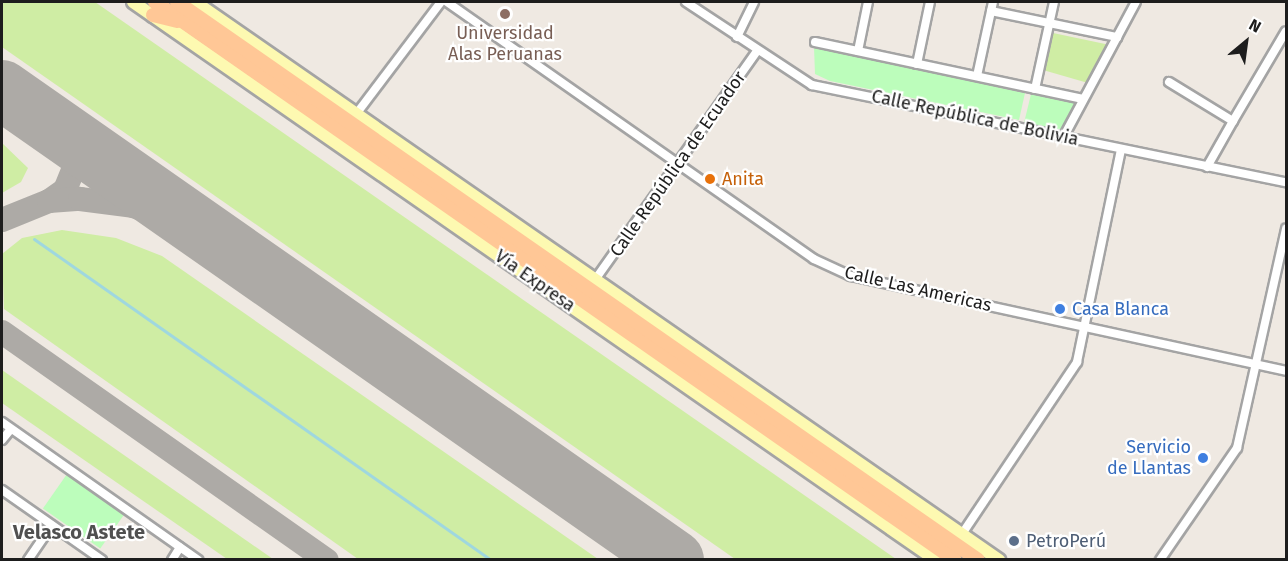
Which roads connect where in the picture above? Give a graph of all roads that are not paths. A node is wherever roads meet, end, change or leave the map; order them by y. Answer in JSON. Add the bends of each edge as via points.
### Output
{"nodes":[{"id":1,"x":133,"y":2,"type":"edge"},
{"id":2,"x":177,"y":2,"type":"edge"},
{"id":3,"x":441,"y":2,"type":"edge"},
{"id":4,"x":447,"y":2,"type":"edge"},
{"id":5,"x":686,"y":2,"type":"edge"},
{"id":6,"x":754,"y":2,"type":"edge"},
{"id":7,"x":868,"y":2,"type":"edge"},
{"id":8,"x":930,"y":2,"type":"edge"},
{"id":9,"x":1054,"y":2,"type":"edge"},
{"id":10,"x":1136,"y":2,"type":"edge"},
{"id":11,"x":992,"y":6,"type":"edge"},
{"id":12,"x":154,"y":8,"type":"edge"},
{"id":13,"x":190,"y":10,"type":"edge"},
{"id":14,"x":1049,"y":23,"type":"junction"},
{"id":15,"x":1287,"y":31,"type":"edge"},
{"id":16,"x":738,"y":37,"type":"junction"},
{"id":17,"x":1117,"y":37,"type":"junction"},
{"id":18,"x":815,"y":42,"type":"dead end"},
{"id":19,"x":758,"y":50,"type":"junction"},
{"id":20,"x":858,"y":51,"type":"junction"},
{"id":21,"x":917,"y":64,"type":"junction"},
{"id":22,"x":977,"y":76,"type":"junction"},
{"id":23,"x":1169,"y":82,"type":"dead end"},
{"id":24,"x":1035,"y":89,"type":"junction"},
{"id":25,"x":1083,"y":99,"type":"junction"},
{"id":26,"x":357,"y":113,"type":"junction"},
{"id":27,"x":1233,"y":121,"type":"junction"},
{"id":28,"x":1064,"y":136,"type":"junction"},
{"id":29,"x":1121,"y":150,"type":"junction"},
{"id":30,"x":676,"y":165,"type":"junction"},
{"id":31,"x":1207,"y":167,"type":"junction"},
{"id":32,"x":1287,"y":182,"type":"edge"},
{"id":33,"x":1287,"y":228,"type":"edge"},
{"id":34,"x":597,"y":277,"type":"junction"},
{"id":35,"x":1084,"y":327,"type":"junction"},
{"id":36,"x":1257,"y":365,"type":"junction"},
{"id":37,"x":1287,"y":370,"type":"edge"},
{"id":38,"x":2,"y":422,"type":"edge"},
{"id":39,"x":11,"y":429,"type":"junction"},
{"id":40,"x":2,"y":440,"type":"edge"},
{"id":41,"x":2,"y":490,"type":"edge"},
{"id":42,"x":52,"y":525,"type":"junction"},
{"id":43,"x":962,"y":534,"type":"junction"},
{"id":44,"x":180,"y":547,"type":"junction"},
{"id":45,"x":28,"y":560,"type":"edge"},
{"id":46,"x":102,"y":560,"type":"edge"},
{"id":47,"x":172,"y":560,"type":"edge"},
{"id":48,"x":198,"y":560,"type":"edge"},
{"id":49,"x":936,"y":560,"type":"edge"},
{"id":50,"x":955,"y":560,"type":"edge"},
{"id":51,"x":978,"y":560,"type":"edge"},
{"id":52,"x":999,"y":560,"type":"edge"},
{"id":53,"x":1160,"y":560,"type":"edge"}],
"edges":[{"from":1,"to":12,"type":"main road","name":"Vía Expresa"},
{"from":2,"to":13,"type":"main road","name":"Vía Expresa"},
{"from":3,"to":26,"type":"street"},
{"from":4,"to":30,"type":"street","name":"Calle Las Americas"},
{"from":5,"to":16,"type":"street","name":"Calle República de Bolivia"},
{"from":6,"to":16,"type":"street"},
{"from":7,"to":20,"type":"street"},
{"from":8,"to":21,"type":"street"},
{"from":9,"to":14,"type":"street"},
{"from":10,"to":17,"type":"street"},
{"from":11,"to":14,"type":"street"},
{"from":11,"to":22,"type":"street"},
{"from":12,"to":13,"type":"main road"},
{"from":12,"to":49,"type":"main road","name":"Vía Expresa"},
{"from":13,"to":26,"type":"main road","name":"Vía Expresa"},
{"from":13,"to":50,"type":"main road","name":"Vía Expresa"},
{"from":13,"to":51,"type":"main road","name":"Vía Expresa"},
{"from":14,"to":17,"type":"street"},
{"from":14,"to":24,"type":"street"},
{"from":15,"to":27,"type":"street"},
{"from":16,"to":19,"type":"street","name":"Calle República de Bolivia"},
{"from":17,"to":25,"type":"street"},
{"from":18,"to":20,"type":"street"},
{"from":19,"to":28,"type":"street","name":"Calle República de Bolivia","via":[[812,85]]},
{"from":19,"to":30,"type":"street","name":"Calle República de Ecuador"},
{"from":20,"to":21,"type":"street"},
{"from":21,"to":22,"type":"street"},
{"from":22,"to":24,"type":"street"},
{"from":23,"to":27,"type":"street"},
{"from":24,"to":25,"type":"street"},
{"from":25,"to":28,"type":"street"},
{"from":26,"to":34,"type":"main road","name":"Vía Expresa"},
{"from":27,"to":31,"type":"street"},
{"from":28,"to":29,"type":"street","name":"Calle República de Bolivia"},
{"from":29,"to":31,"type":"street","name":"Calle República de Bolivia"},
{"from":29,"to":35,"type":"street"},
{"from":30,"to":34,"type":"street","name":"Calle República de Ecuador"},
{"from":30,"to":35,"type":"street","name":"Calle Las Americas","via":[[814,259],[851,276]]},
{"from":31,"to":32,"type":"street","name":"Calle República de Bolivia"},
{"from":33,"to":36,"type":"street"},
{"from":34,"to":43,"type":"main road","name":"Vía Expresa"},
{"from":35,"to":36,"type":"street","name":"Calle Las Americas"},
{"from":35,"to":43,"type":"street","via":[[1077,362],[1063,389]]},
{"from":36,"to":37,"type":"street","name":"Calle Las Americas"},
{"from":36,"to":53,"type":"street","via":[[1237,448]]},
{"from":38,"to":39,"type":"street"},
{"from":39,"to":40,"type":"street"},
{"from":39,"to":44,"type":"street"},
{"from":41,"to":42,"type":"street"},
{"from":42,"to":45,"type":"street"},
{"from":42,"to":46,"type":"street"},
{"from":43,"to":52,"type":"main road","name":"Vía Expresa"},
{"from":44,"to":47,"type":"street"},
{"from":44,"to":48,"type":"street"}]}
